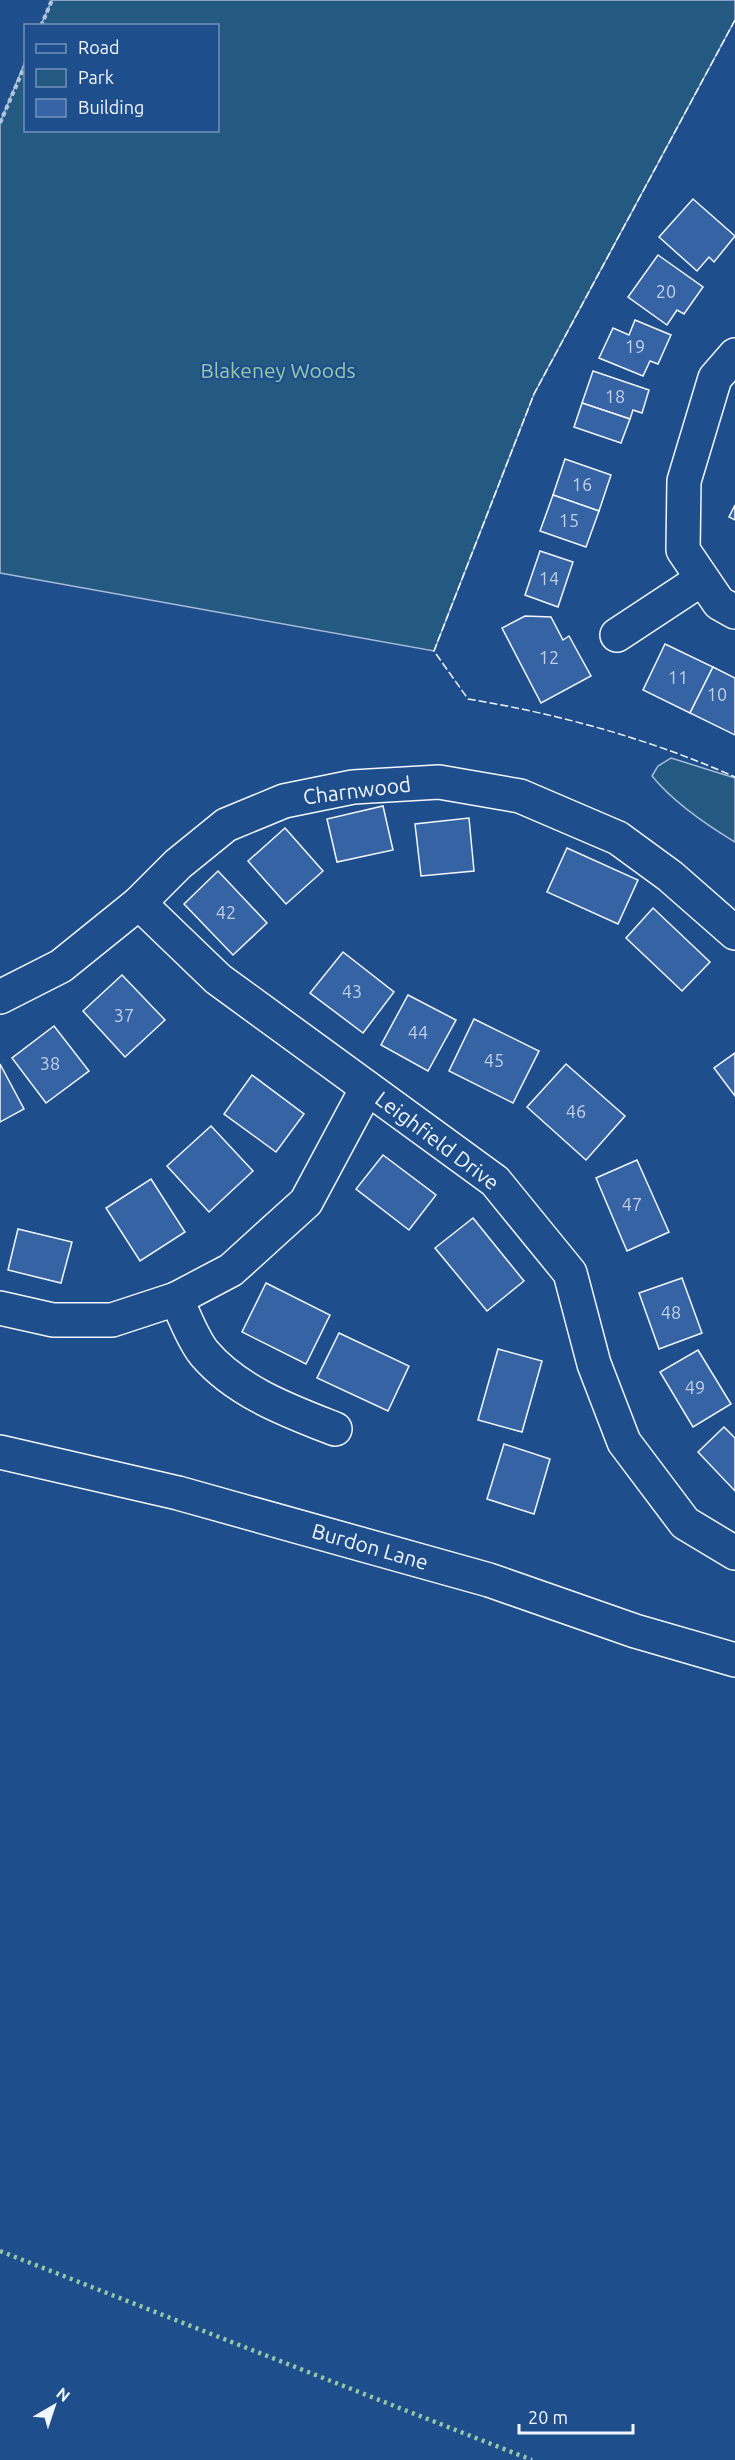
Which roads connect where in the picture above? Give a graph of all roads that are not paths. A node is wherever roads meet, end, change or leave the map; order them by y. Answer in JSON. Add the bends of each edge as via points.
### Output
{"nodes":[{"id":1,"x":735,"y":355,"type":"edge"},
{"id":2,"x":702,"y":579,"type":"junction"},
{"id":3,"x":735,"y":612,"type":"edge"},
{"id":4,"x":617,"y":635,"type":"dead end"},
{"id":5,"x":139,"y":903,"type":"junction"},
{"id":6,"x":735,"y":933,"type":"edge"},
{"id":7,"x":0,"y":996,"type":"edge"},
{"id":8,"x":367,"y":1088,"type":"junction"},
{"id":9,"x":176,"y":1299,"type":"junction"},
{"id":10,"x":0,"y":1308,"type":"edge"},
{"id":11,"x":335,"y":1429,"type":"dead end"},
{"id":12,"x":0,"y":1452,"type":"edge"},
{"id":13,"x":735,"y":1553,"type":"edge"},
{"id":14,"x":735,"y":1660,"type":"edge"}],
"edges":[{"from":1,"to":2,"type":"street","via":[[715,378],[684,481],[683,550]]},
{"from":2,"to":3,"type":"street","via":[[718,603]]},
{"from":2,"to":4,"type":"street"},
{"from":5,"to":6,"type":"street","name":"Charnwood","via":[[178,864],[226,825],[284,801],[353,787],[439,782],[520,796],[618,838],[670,876]]},
{"from":5,"to":7,"type":"street","name":"Charnwood","via":[[61,966]]},
{"from":5,"to":8,"type":"street","name":"Leighfield Drive","via":[[218,979]]},
{"from":8,"to":9,"type":"street","via":[[306,1202],[231,1270]]},
{"from":8,"to":13,"type":"street","name":"Leighfield Drive","via":[[495,1181],[570,1273],[594,1364],[624,1442],[685,1523]]},
{"from":9,"to":10,"type":"street","via":[[112,1320],[53,1320]]},
{"from":9,"to":11,"type":"street","via":[[203,1352],[231,1377],[281,1408]]},
{"from":12,"to":14,"type":"street","name":"Burdon Lane","via":[[178,1493],[489,1580],[635,1631]]}]}
